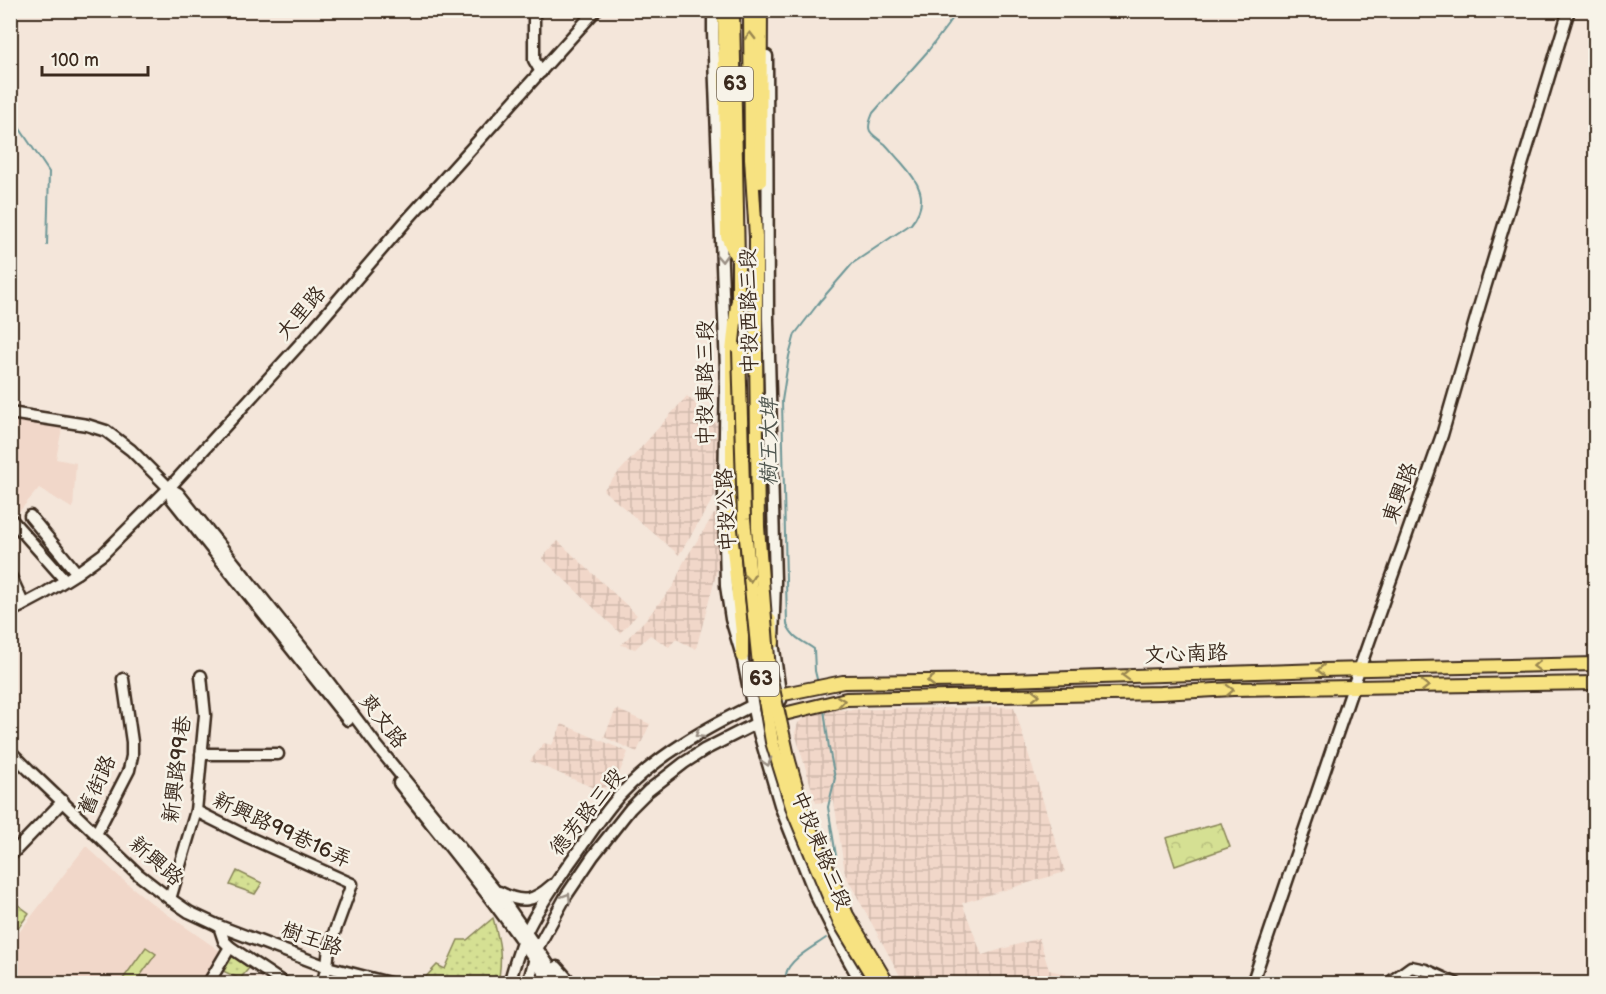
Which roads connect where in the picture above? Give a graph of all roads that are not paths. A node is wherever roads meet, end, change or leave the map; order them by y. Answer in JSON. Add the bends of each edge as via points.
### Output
{"nodes":[{"id":1,"x":534,"y":10,"type":"edge"},
{"id":2,"x":596,"y":10,"type":"edge"},
{"id":3,"x":713,"y":10,"type":"edge"},
{"id":4,"x":724,"y":10,"type":"edge"},
{"id":5,"x":733,"y":10,"type":"edge"},
{"id":6,"x":750,"y":10,"type":"edge"},
{"id":7,"x":761,"y":10,"type":"edge"},
{"id":8,"x":766,"y":10,"type":"edge"},
{"id":9,"x":1569,"y":10,"type":"edge"},
{"id":10,"x":541,"y":72,"type":"junction"},
{"id":11,"x":756,"y":237,"type":"junction"},
{"id":12,"x":738,"y":262,"type":"junction"},
{"id":13,"x":737,"y":304,"type":"junction"},
{"id":14,"x":757,"y":306,"type":"junction"},
{"id":15,"x":10,"y":414,"type":"edge"},
{"id":16,"x":169,"y":488,"type":"junction"},
{"id":17,"x":30,"y":516,"type":"dead end"},
{"id":18,"x":10,"y":518,"type":"edge"},
{"id":19,"x":76,"y":573,"type":"junction"},
{"id":20,"x":11,"y":577,"type":"edge"},
{"id":21,"x":65,"y":580,"type":"junction"},
{"id":22,"x":16,"y":609,"type":"edge"},
{"id":23,"x":773,"y":642,"type":"junction"},
{"id":24,"x":742,"y":656,"type":"junction"},
{"id":25,"x":1596,"y":664,"type":"edge"},
{"id":26,"x":1360,"y":669,"type":"junction"},
{"id":27,"x":201,"y":676,"type":"dead end"},
{"id":28,"x":123,"y":679,"type":"dead end"},
{"id":29,"x":1596,"y":683,"type":"edge"},
{"id":30,"x":1353,"y":687,"type":"junction"},
{"id":31,"x":780,"y":694,"type":"junction"},
{"id":32,"x":751,"y":706,"type":"junction"},
{"id":33,"x":784,"y":714,"type":"junction"},
{"id":34,"x":756,"y":723,"type":"junction"},
{"id":35,"x":10,"y":751,"type":"edge"},
{"id":36,"x":201,"y":754,"type":"junction"},
{"id":37,"x":278,"y":754,"type":"dead end"},
{"id":38,"x":63,"y":801,"type":"junction"},
{"id":39,"x":196,"y":812,"type":"junction"},
{"id":40,"x":96,"y":834,"type":"junction"},
{"id":41,"x":10,"y":856,"type":"edge"},
{"id":42,"x":559,"y":878,"type":"junction"},
{"id":43,"x":493,"y":888,"type":"junction"},
{"id":44,"x":170,"y":899,"type":"junction"},
{"id":45,"x":855,"y":919,"type":"junction"},
{"id":46,"x":219,"y":927,"type":"junction"},
{"id":47,"x":832,"y":929,"type":"junction"},
{"id":48,"x":525,"y":937,"type":"junction"},
{"id":49,"x":230,"y":947,"type":"junction"},
{"id":50,"x":538,"y":947,"type":"junction"},
{"id":51,"x":535,"y":959,"type":"junction"},
{"id":52,"x":327,"y":967,"type":"junction"},
{"id":53,"x":208,"y":984,"type":"edge"},
{"id":54,"x":285,"y":984,"type":"edge"},
{"id":55,"x":322,"y":984,"type":"edge"},
{"id":56,"x":393,"y":984,"type":"edge"},
{"id":57,"x":509,"y":984,"type":"edge"},
{"id":58,"x":528,"y":984,"type":"edge"},
{"id":59,"x":551,"y":984,"type":"edge"},
{"id":60,"x":562,"y":984,"type":"edge"},
{"id":61,"x":572,"y":984,"type":"edge"},
{"id":62,"x":862,"y":984,"type":"edge"},
{"id":63,"x":877,"y":984,"type":"edge"},
{"id":64,"x":890,"y":984,"type":"edge"},
{"id":65,"x":1251,"y":984,"type":"edge"},
{"id":66,"x":1390,"y":984,"type":"edge"},
{"id":67,"x":1457,"y":984,"type":"edge"}],
"edges":[{"from":1,"to":10,"type":"street","via":[[534,60]]},
{"from":2,"to":10,"type":"street","name":"大里路"},
{"from":3,"to":24,"type":"street","name":"中投東路三段","one_way":true,"via":[[726,369],[726,586]]},
{"from":4,"to":12,"type":"main road","via":[[727,236]]},
{"from":5,"to":12,"type":"main road","name":"中投公路","number":"63"},
{"from":11,"to":6,"type":"main road","name":"中投公路","number":"63","one_way":true},
{"from":7,"to":11,"type":"main road"},
{"from":8,"to":23,"type":"street","name":"中投西路三段"},
{"from":9,"to":26,"type":"street","name":"東興路","via":[[1442,435]]},
{"from":10,"to":16,"type":"street","name":"大里路"},
{"from":11,"to":14,"type":"main road","name":"中投公路","number":"63"},
{"from":12,"to":13,"type":"main road","name":"中投公路","number":"63"},
{"from":13,"to":24,"type":"main road","via":[[732,352],[732,540]]},
{"from":13,"to":63,"type":"main road","name":"中投公路","number":"63","one_way":true,"bridge":true,"via":[[744,519],[759,665],[772,742],[794,813],[840,923]]},
{"from":14,"to":23,"type":"main road","via":[[767,600]]},
{"from":14,"to":64,"type":"main road","name":"中投公路","number":"63","bridge":true,"via":[[758,527],[769,670],[804,814],[847,915]]},
{"from":15,"to":16,"type":"street","name":"爽文路","via":[[106,431]]},
{"from":16,"to":19,"type":"street","name":"大里路","via":[[102,554]]},
{"from":16,"to":43,"type":"street","name":"爽文路","via":[[185,502]]},
{"from":16,"to":48,"type":"street","name":"爽文路","via":[[172,499]]},
{"from":17,"to":19,"type":"street"},
{"from":18,"to":21,"type":"street"},
{"from":19,"to":21,"type":"street","name":"大里路"},
{"from":20,"to":22,"type":"street","via":[[22,601]]},
{"from":21,"to":22,"type":"street","name":"大里路"},
{"from":23,"to":31,"type":"street","name":"中投西路三段"},
{"from":24,"to":32,"type":"street","name":"中投東路三段"},
{"from":25,"to":26,"type":"main road","name":"文心南路","one_way":true},
{"from":26,"to":30,"type":"street","name":"東興路"},
{"from":26,"to":31,"type":"main road","name":"文心南路","one_way":true,"via":[[843,682]]},
{"from":27,"to":36,"type":"street","name":"新興路99巷","via":[[205,715]]},
{"from":28,"to":40,"type":"street","name":"舊街路","via":[[132,756],[129,770]]},
{"from":30,"to":29,"type":"main road","name":"文心南路","one_way":true},
{"from":33,"to":30,"type":"main road","name":"文心南路","one_way":true,"via":[[846,699]]},
{"from":30,"to":65,"type":"street","name":"東興路"},
{"from":31,"to":32,"type":"street","name":"德芳路三段"},
{"from":31,"to":33,"type":"street","name":"中投西路三段"},
{"from":32,"to":34,"type":"street","name":"中投東路三段"},
{"from":32,"to":42,"type":"street","name":"德芳路三段","one_way":true,"via":[[682,744],[621,794]]},
{"from":33,"to":34,"type":"street","name":"德芳路三段"},
{"from":33,"to":45,"type":"street","name":"中投西路三段","via":[[796,773],[813,823]]},
{"from":34,"to":47,"type":"street","name":"中投東路三段","one_way":true,"via":[[781,807]]},
{"from":50,"to":34,"type":"street","name":"德芳路三段","one_way":true,"via":[[588,864],[648,790],[704,750]]},
{"from":35,"to":38,"type":"street","name":"新興路"},
{"from":36,"to":37,"type":"street"},
{"from":36,"to":39,"type":"street","name":"新興路99巷"},
{"from":38,"to":40,"type":"street","name":"新興路"},
{"from":38,"to":41,"type":"street"},
{"from":39,"to":44,"type":"street","name":"新興路99巷"},
{"from":39,"to":52,"type":"street","name":"新興路99巷16弄","via":[[352,884],[329,947]]},
{"from":40,"to":44,"type":"street","name":"新興路"},
{"from":42,"to":43,"type":"street","via":[[542,893],[518,900]]},
{"from":42,"to":48,"type":"street","name":"德芳路三段"},
{"from":43,"to":48,"type":"street","name":"爽文路"},
{"from":44,"to":46,"type":"street","name":"新興路"},
{"from":45,"to":47,"type":"street","via":[[841,912],[833,919]]},
{"from":45,"to":64,"type":"street","name":"中投西路三段"},
{"from":46,"to":49,"type":"street"},
{"from":46,"to":52,"type":"street","name":"樹王路"},
{"from":47,"to":62,"type":"street","name":"中投東路三段"},
{"from":48,"to":50,"type":"street","name":"爽文路"},
{"from":48,"to":51,"type":"street","name":"爽文路"},
{"from":48,"to":57,"type":"street","name":"德芳路三段"},
{"from":49,"to":53,"type":"street"},
{"from":49,"to":54,"type":"street"},
{"from":50,"to":51,"type":"street","name":"德芳路三段"},
{"from":50,"to":60,"type":"street","name":"爽文路"},
{"from":50,"to":61,"type":"street"},
{"from":51,"to":58,"type":"street","name":"德芳路三段"},
{"from":51,"to":59,"type":"street","name":"爽文路"},
{"from":52,"to":55,"type":"street"},
{"from":52,"to":56,"type":"street","name":"樹王路"},
{"from":66,"to":67,"type":"street","via":[[1411,967]]}]}
